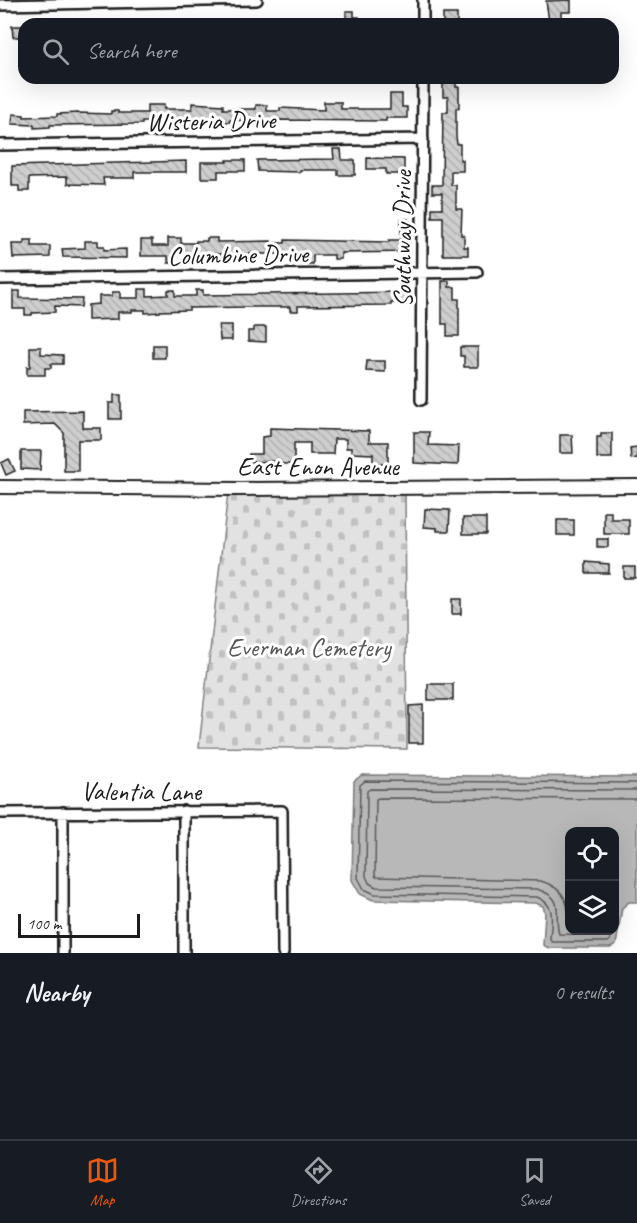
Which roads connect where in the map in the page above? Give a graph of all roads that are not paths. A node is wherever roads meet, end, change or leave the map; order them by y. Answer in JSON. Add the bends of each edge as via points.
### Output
{"nodes":[{"id":1,"x":257,"y":0,"type":"edge"},
{"id":2,"x":423,"y":0,"type":"edge"},
{"id":3,"x":0,"y":4,"type":"edge"},
{"id":4,"x":423,"y":18,"type":"edge"},
{"id":5,"x":423,"y":84,"type":"edge"},
{"id":6,"x":423,"y":139,"type":"junction"},
{"id":7,"x":0,"y":145,"type":"edge"},
{"id":8,"x":477,"y":272,"type":"dead end"},
{"id":9,"x":423,"y":273,"type":"junction"},
{"id":10,"x":0,"y":279,"type":"edge"},
{"id":11,"x":421,"y":400,"type":"dead end"},
{"id":12,"x":637,"y":486,"type":"edge"},
{"id":13,"x":0,"y":487,"type":"edge"},
{"id":14,"x":63,"y":812,"type":"junction"},
{"id":15,"x":184,"y":812,"type":"junction"},
{"id":16,"x":0,"y":813,"type":"edge"},
{"id":17,"x":63,"y":953,"type":"edge"},
{"id":18,"x":184,"y":953,"type":"edge"},
{"id":19,"x":283,"y":953,"type":"edge"}],
"edges":[{"from":1,"to":3,"type":"street"},
{"from":2,"to":4,"type":"street"},
{"from":5,"to":6,"type":"street","name":"Southway Drive"},
{"from":6,"to":7,"type":"street","name":"Wisteria Drive"},
{"from":6,"to":9,"type":"street","name":"Southway Drive"},
{"from":8,"to":9,"type":"street","name":"Columbine Drive"},
{"from":9,"to":10,"type":"street","name":"Columbine Drive"},
{"from":9,"to":11,"type":"street","name":"Southway Drive"},
{"from":12,"to":13,"type":"street","name":"East Enon Avenue"},
{"from":14,"to":15,"type":"street","name":"Valentia Lane"},
{"from":14,"to":16,"type":"street","name":"Valentia Lane"},
{"from":14,"to":17,"type":"street"},
{"from":15,"to":18,"type":"street"},
{"from":15,"to":19,"type":"street","name":"Valentia Lane","via":[[282,811]]}]}
